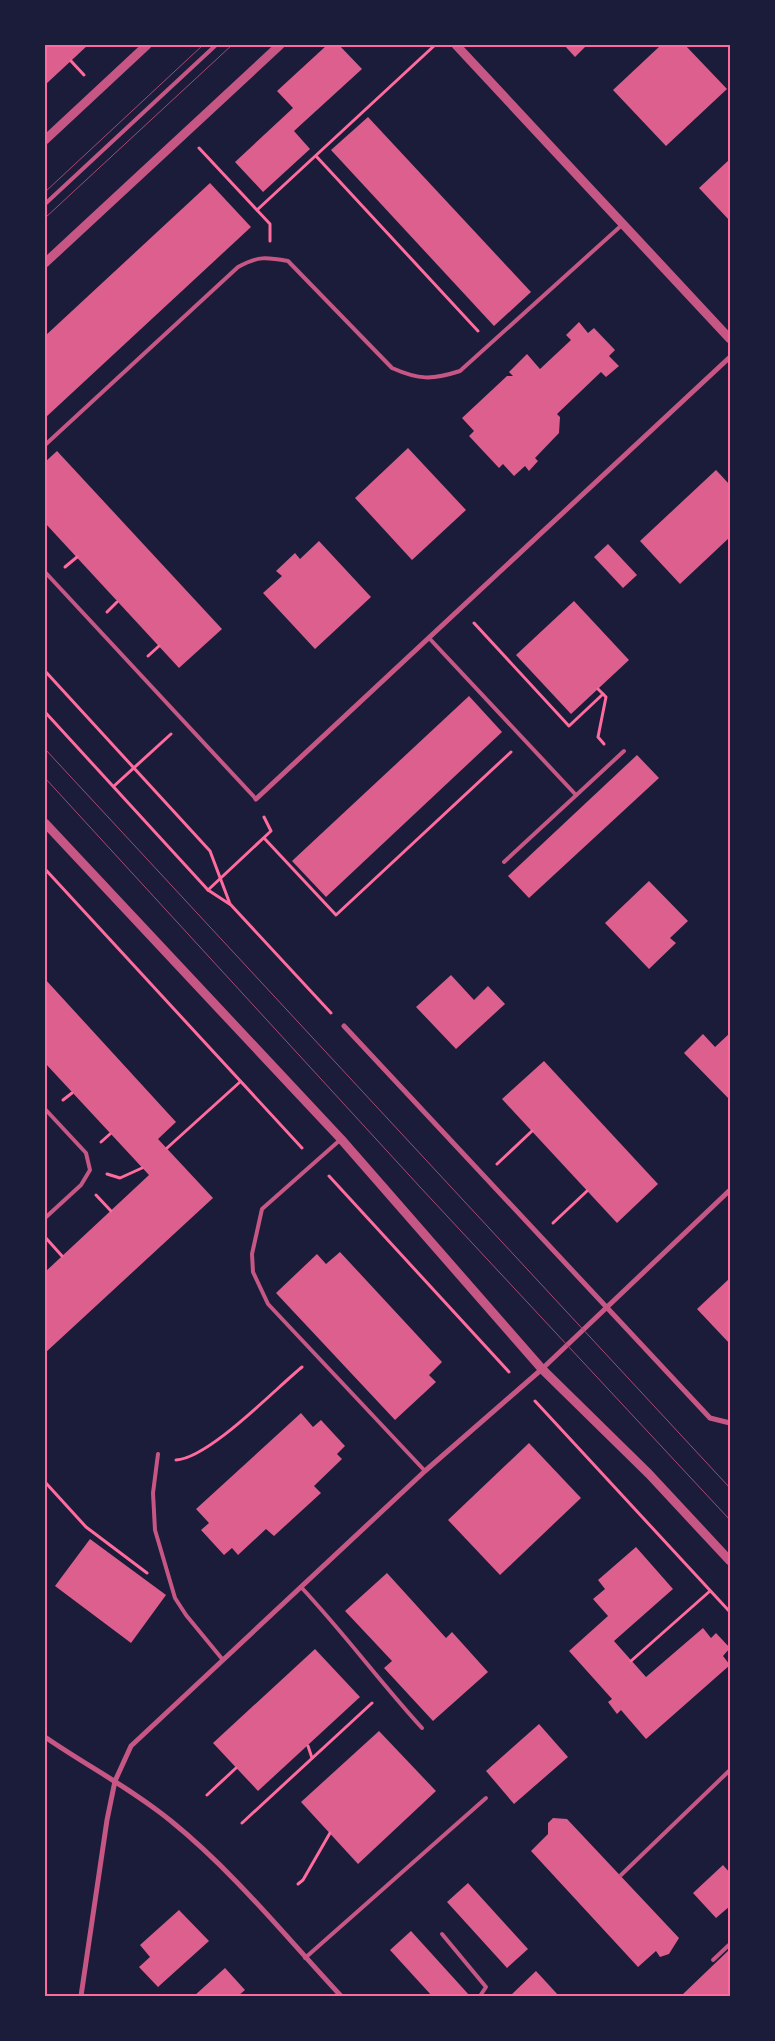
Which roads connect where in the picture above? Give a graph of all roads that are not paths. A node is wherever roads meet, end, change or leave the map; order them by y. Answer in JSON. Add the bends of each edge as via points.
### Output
{"nodes":[{"id":1,"x":147,"y":45,"type":"edge"},
{"id":2,"x":216,"y":45,"type":"edge"},
{"id":3,"x":280,"y":45,"type":"edge"},
{"id":4,"x":456,"y":45,"type":"edge"},
{"id":5,"x":45,"y":140,"type":"edge"},
{"id":6,"x":45,"y":204,"type":"edge"},
{"id":7,"x":623,"y":224,"type":"junction"},
{"id":8,"x":45,"y":262,"type":"edge"},
{"id":9,"x":730,"y":339,"type":"edge"},
{"id":10,"x":730,"y":357,"type":"edge"},
{"id":11,"x":45,"y":445,"type":"edge"},
{"id":12,"x":45,"y":572,"type":"edge"},
{"id":13,"x":429,"y":638,"type":"junction"},
{"id":14,"x":624,"y":750,"type":"dead end"},
{"id":15,"x":576,"y":795,"type":"junction"},
{"id":16,"x":256,"y":799,"type":"joint"},
{"id":17,"x":45,"y":823,"type":"edge"},
{"id":18,"x":504,"y":862,"type":"dead end"},
{"id":19,"x":344,"y":1026,"type":"road end"},
{"id":20,"x":45,"y":1109,"type":"edge"},
{"id":21,"x":341,"y":1139,"type":"junction"},
{"id":22,"x":730,"y":1190,"type":"edge"},
{"id":23,"x":45,"y":1218,"type":"edge"},
{"id":24,"x":607,"y":1308,"type":"junction"},
{"id":25,"x":542,"y":1369,"type":"junction"},
{"id":26,"x":730,"y":1423,"type":"edge"},
{"id":27,"x":158,"y":1454,"type":"dead end"},
{"id":28,"x":425,"y":1471,"type":"junction"},
{"id":29,"x":730,"y":1561,"type":"edge"},
{"id":30,"x":301,"y":1587,"type":"junction"},
{"id":31,"x":224,"y":1660,"type":"junction"},
{"id":32,"x":422,"y":1728,"type":"dead end"},
{"id":33,"x":45,"y":1737,"type":"edge"},
{"id":34,"x":730,"y":1770,"type":"edge"},
{"id":35,"x":115,"y":1781,"type":"junction"},
{"id":36,"x":486,"y":1798,"type":"dead end"},
{"id":37,"x":621,"y":1875,"type":"dead end"},
{"id":38,"x":442,"y":1934,"type":"dead end"},
{"id":39,"x":730,"y":1944,"type":"edge"},
{"id":40,"x":306,"y":1958,"type":"junction"},
{"id":41,"x":713,"y":1960,"type":"dead end"},
{"id":42,"x":81,"y":1996,"type":"edge"},
{"id":43,"x":340,"y":1996,"type":"edge"},
{"id":44,"x":480,"y":1996,"type":"edge"}],
"edges":[{"from":1,"to":5,"type":"street"},
{"from":2,"to":6,"type":"lane"},
{"from":3,"to":8,"type":"street"},
{"from":4,"to":7,"type":"street"},
{"from":7,"to":9,"type":"street"},
{"from":7,"to":11,"type":"lane","via":[[460,371],[438,378],[413,377],[392,368],[288,261],[254,258],[238,267]]},
{"from":10,"to":13,"type":"street"},
{"from":12,"to":16,"type":"lane"},
{"from":13,"to":15,"type":"lane"},
{"from":13,"to":16,"type":"street"},
{"from":14,"to":15,"type":"lane"},
{"from":15,"to":18,"type":"lane"},
{"from":17,"to":21,"type":"street"},
{"from":19,"to":24,"type":"street"},
{"from":20,"to":23,"type":"lane","via":[[86,1153],[90,1170],[81,1185]]},
{"from":21,"to":25,"type":"street"},
{"from":21,"to":28,"type":"lane","via":[[262,1209],[252,1254],[253,1272],[268,1304]]},
{"from":22,"to":24,"type":"street"},
{"from":24,"to":25,"type":"street"},
{"from":24,"to":26,"type":"street","via":[[710,1418]]},
{"from":25,"to":28,"type":"street"},
{"from":25,"to":29,"type":"street","via":[[649,1474]]},
{"from":27,"to":31,"type":"lane","via":[[153,1493],[155,1530],[175,1598]]},
{"from":28,"to":30,"type":"street"},
{"from":30,"to":31,"type":"street"},
{"from":30,"to":32,"type":"lane"},
{"from":31,"to":35,"type":"street","via":[[131,1746]]},
{"from":33,"to":35,"type":"street"},
{"from":34,"to":37,"type":"lane"},
{"from":35,"to":40,"type":"street","via":[[170,1820],[207,1852]]},
{"from":35,"to":42,"type":"street"},
{"from":36,"to":40,"type":"lane"},
{"from":38,"to":44,"type":"lane","via":[[486,1987]]},
{"from":39,"to":41,"type":"lane"},
{"from":40,"to":43,"type":"street"}]}
